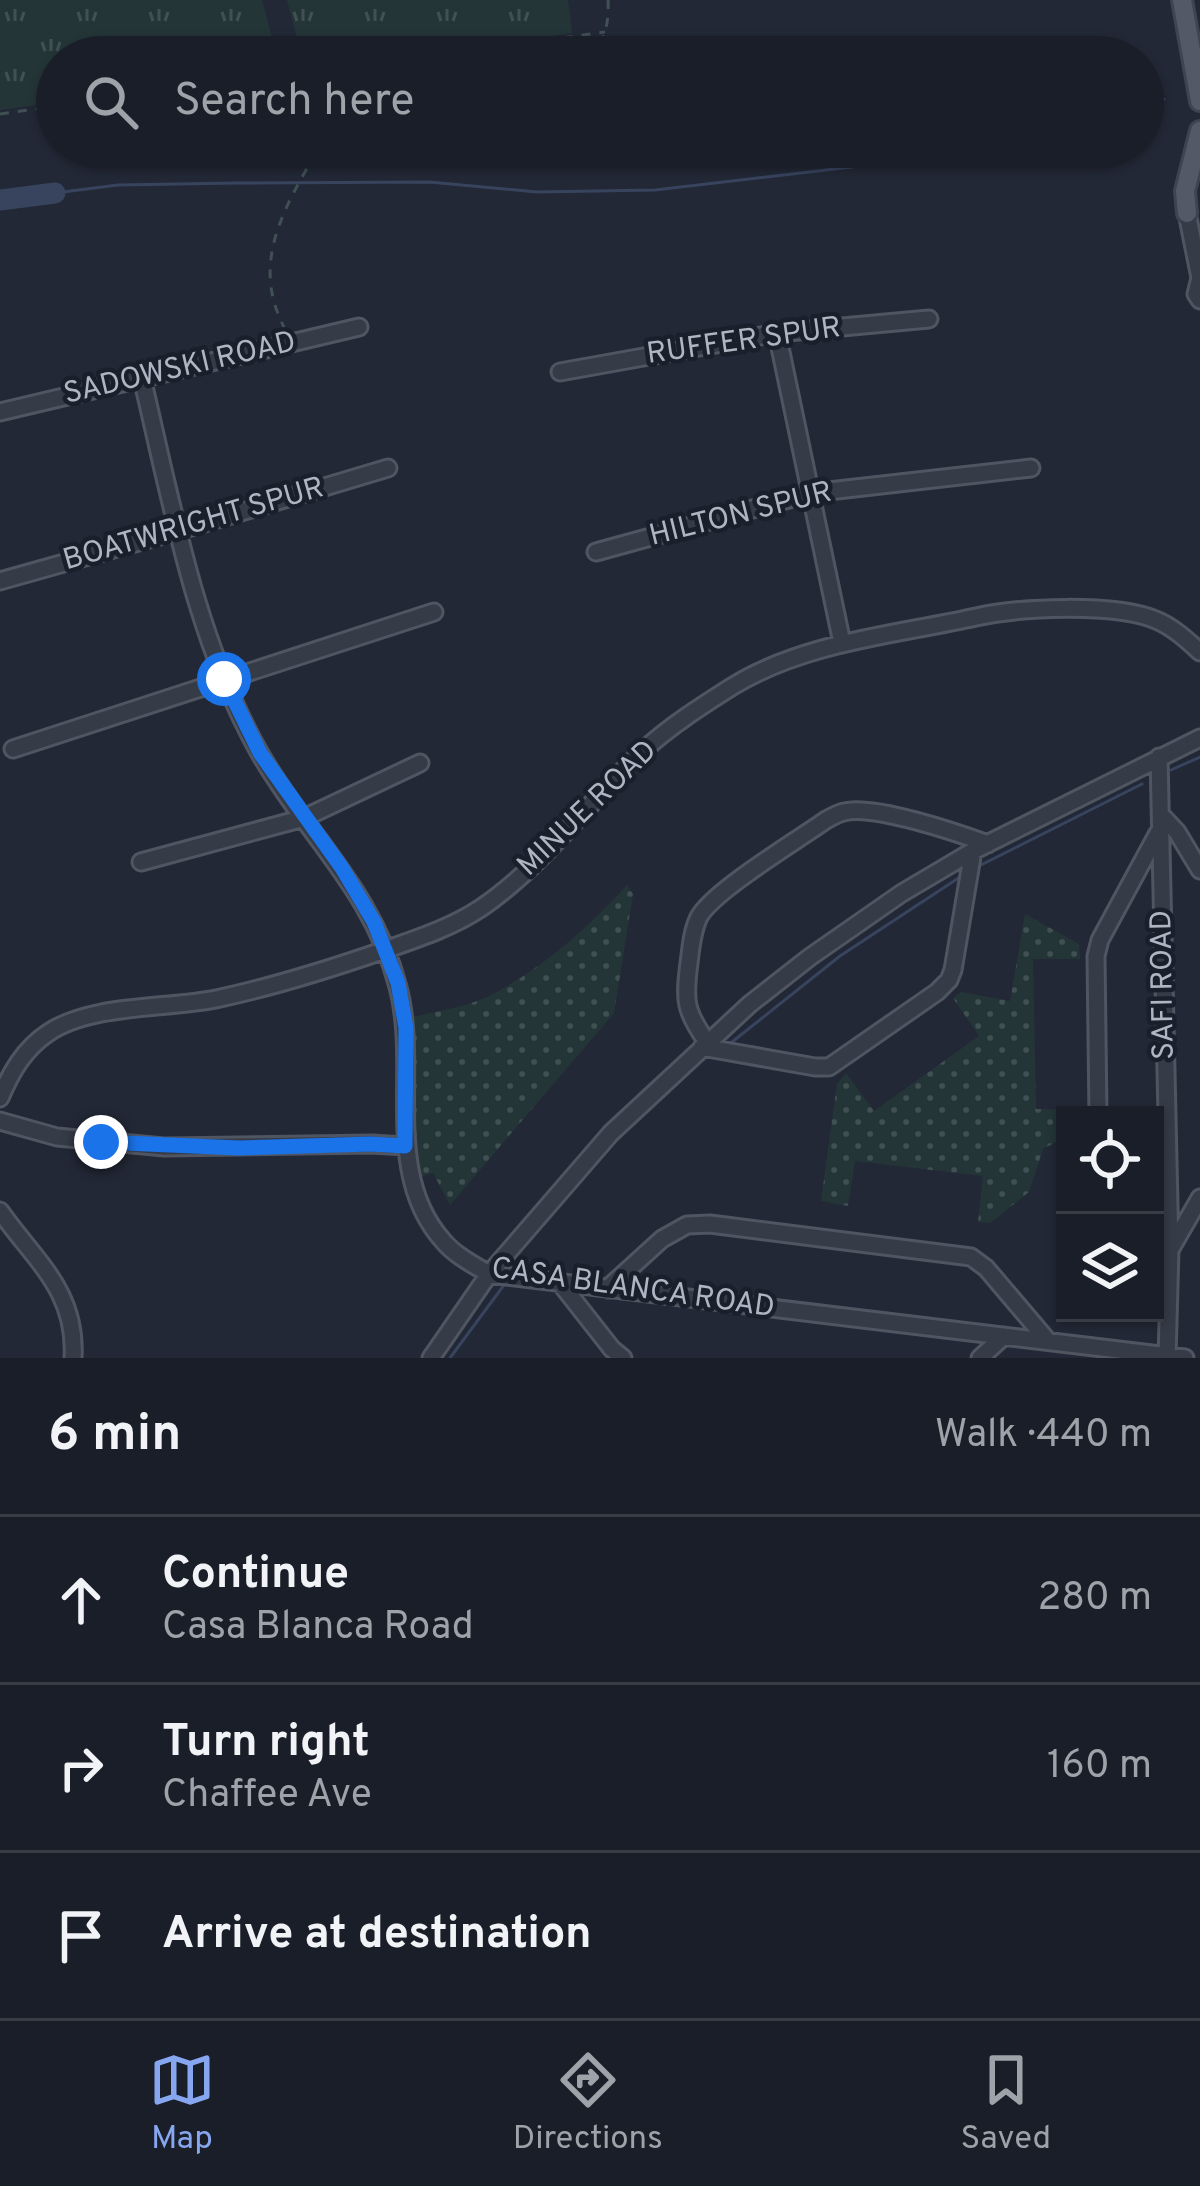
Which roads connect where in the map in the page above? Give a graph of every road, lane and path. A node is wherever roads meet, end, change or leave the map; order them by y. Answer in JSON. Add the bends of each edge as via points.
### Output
{"nodes":[{"id":1,"x":608,"y":0,"type":"edge"},
{"id":2,"x":1182,"y":0,"type":"edge"},
{"id":3,"x":605,"y":32,"type":"junction"},
{"id":4,"x":576,"y":36,"type":"edge"},
{"id":5,"x":604,"y":36,"type":"edge"},
{"id":6,"x":1200,"y":101,"type":"edge"},
{"id":7,"x":36,"y":109,"type":"edge"},
{"id":8,"x":0,"y":114,"type":"edge"},
{"id":9,"x":1200,"y":130,"type":"edge"},
{"id":10,"x":1200,"y":144,"type":"edge"},
{"id":11,"x":308,"y":168,"type":"edge"},
{"id":12,"x":1193,"y":190,"type":"edge"},
{"id":13,"x":1192,"y":212,"type":"edge"},
{"id":14,"x":1200,"y":232,"type":"edge"},
{"id":15,"x":1200,"y":278,"type":"edge"},
{"id":16,"x":1200,"y":300,"type":"edge"},
{"id":17,"x":929,"y":319,"type":"dead end"},
{"id":18,"x":359,"y":327,"type":"dead end"},
{"id":19,"x":777,"y":333,"type":"junction"},
{"id":20,"x":289,"y":344,"type":"junction"},
{"id":21,"x":560,"y":372,"type":"dead end"},
{"id":22,"x":142,"y":378,"type":"junction"},
{"id":23,"x":0,"y":412,"type":"edge"},
{"id":24,"x":388,"y":468,"type":"dead end"},
{"id":25,"x":1031,"y":468,"type":"dead end"},
{"id":26,"x":811,"y":493,"type":"junction"},
{"id":27,"x":178,"y":531,"type":"junction"},
{"id":28,"x":596,"y":552,"type":"dead end"},
{"id":29,"x":0,"y":581,"type":"edge"},
{"id":30,"x":434,"y":612,"type":"dead end"},
{"id":31,"x":842,"y":643,"type":"junction"},
{"id":32,"x":1200,"y":652,"type":"edge"},
{"id":33,"x":224,"y":679,"type":"junction"},
{"id":34,"x":1200,"y":738,"type":"edge"},
{"id":35,"x":13,"y":748,"type":"dead end"},
{"id":36,"x":1160,"y":757,"type":"junction"},
{"id":37,"x":420,"y":763,"type":"dead end"},
{"id":38,"x":304,"y":818,"type":"junction"},
{"id":39,"x":1161,"y":821,"type":"junction"},
{"id":40,"x":980,"y":847,"type":"junction"},
{"id":41,"x":141,"y":862,"type":"dead end"},
{"id":42,"x":1200,"y":870,"type":"edge"},
{"id":43,"x":384,"y":950,"type":"junction"},
{"id":44,"x":704,"y":1044,"type":"junction"},
{"id":45,"x":0,"y":1098,"type":"edge"},
{"id":46,"x":1099,"y":1106,"type":"edge"},
{"id":47,"x":0,"y":1120,"type":"edge"},
{"id":48,"x":405,"y":1146,"type":"junction"},
{"id":49,"x":1200,"y":1198,"type":"edge"},
{"id":50,"x":0,"y":1211,"type":"edge"},
{"id":51,"x":1164,"y":1239,"type":"edge"},
{"id":52,"x":1170,"y":1250,"type":"junction"},
{"id":53,"x":489,"y":1274,"type":"junction"},
{"id":54,"x":561,"y":1284,"type":"junction"},
{"id":55,"x":608,"y":1289,"type":"junction"},
{"id":56,"x":1004,"y":1336,"type":"junction"},
{"id":57,"x":1048,"y":1341,"type":"junction"},
{"id":58,"x":1173,"y":1357,"type":"edge"},
{"id":59,"x":73,"y":1358,"type":"edge"},
{"id":60,"x":431,"y":1358,"type":"edge"},
{"id":61,"x":623,"y":1358,"type":"edge"},
{"id":62,"x":980,"y":1358,"type":"edge"}],
"edges":[{"from":1,"to":3,"type":"path"},
{"from":2,"to":6,"type":"main road"},
{"from":3,"to":4,"type":"path"},
{"from":3,"to":5,"type":"path"},
{"from":7,"to":8,"type":"path"},
{"from":9,"to":12,"type":"main road"},
{"from":10,"to":12,"type":"main road"},
{"from":11,"to":20,"type":"path","via":[[270,262]]},
{"from":12,"to":13,"type":"main road"},
{"from":13,"to":14,"type":"street"},
{"from":13,"to":15,"type":"street"},
{"from":15,"to":16,"type":"street"},
{"from":17,"to":19,"type":"street","name":"RUFFER SPUR"},
{"from":18,"to":20,"type":"street","name":"SADOWSKI ROAD"},
{"from":19,"to":21,"type":"street","name":"RUFFER SPUR"},
{"from":19,"to":26,"type":"street"},
{"from":20,"to":22,"type":"street","name":"SADOWSKI ROAD"},
{"from":22,"to":23,"type":"street","name":"SADOWSKI ROAD"},
{"from":22,"to":27,"type":"street","name":"CASA BLANCA ROAD"},
{"from":24,"to":27,"type":"street","name":"BOATWRIGHT SPUR"},
{"from":25,"to":26,"type":"street","name":"HILTON SPUR"},
{"from":26,"to":28,"type":"street","name":"HILTON SPUR"},
{"from":26,"to":31,"type":"street"},
{"from":27,"to":29,"type":"street","name":"BOATWRIGHT SPUR"},
{"from":27,"to":33,"type":"street","name":"CASA BLANCA ROAD"},
{"from":30,"to":33,"type":"street"},
{"from":31,"to":32,"type":"street","name":"MINUE ROAD","via":[[1060,608],[1155,620]]},
{"from":31,"to":43,"type":"street","name":"MINUE ROAD","via":[[736,684],[647,747],[525,873],[480,908]]},
{"from":33,"to":35,"type":"street"},
{"from":33,"to":38,"type":"street","name":"CASA BLANCA ROAD"},
{"from":34,"to":36,"type":"street"},
{"from":36,"to":39,"type":"street","name":"SAFI ROAD"},
{"from":36,"to":40,"type":"street"},
{"from":37,"to":38,"type":"street"},
{"from":38,"to":41,"type":"street"},
{"from":38,"to":43,"type":"street","name":"CASA BLANCA ROAD","via":[[363,899]]},
{"from":39,"to":42,"type":"street"},
{"from":39,"to":46,"type":"street","via":[[1096,956]]},
{"from":39,"to":52,"type":"street","name":"SAFI ROAD"},
{"from":40,"to":44,"type":"street","via":[[810,957]]},
{"from":40,"to":44,"type":"street","via":[[953,970],[938,992],[829,1067]]},
{"from":40,"to":44,"type":"street","via":[[933,825],[844,812],[716,898],[693,934],[685,1000]]},
{"from":43,"to":45,"type":"street","name":"MINUE ROAD","via":[[213,1000],[106,1013],[51,1031],[12,1070]]},
{"from":43,"to":48,"type":"street","name":"CASA BLANCA ROAD","via":[[406,1028]]},
{"from":44,"to":53,"type":"street","via":[[611,1133]]},
{"from":47,"to":48,"type":"street","via":[[57,1137],[143,1145]]},
{"from":48,"to":53,"type":"street","name":"CASA BLANCA ROAD","via":[[422,1207],[444,1242]]},
{"from":49,"to":52,"type":"street"},
{"from":50,"to":59,"type":"street","via":[[61,1290]]},
{"from":51,"to":52,"type":"street"},
{"from":52,"to":58,"type":"street","name":"SAFI ROAD"},
{"from":53,"to":54,"type":"street","name":"CASA BLANCA ROAD"},
{"from":53,"to":60,"type":"street"},
{"from":54,"to":55,"type":"street","name":"CASA BLANCA ROAD"},
{"from":54,"to":61,"type":"street"},
{"from":55,"to":56,"type":"street","name":"CASA BLANCA ROAD"},
{"from":55,"to":57,"type":"street","via":[[662,1239],[710,1224],[971,1257]]},
{"from":56,"to":57,"type":"street","name":"CASA BLANCA ROAD"},
{"from":56,"to":62,"type":"street"},
{"from":57,"to":58,"type":"street","name":"CASA BLANCA ROAD"}]}
